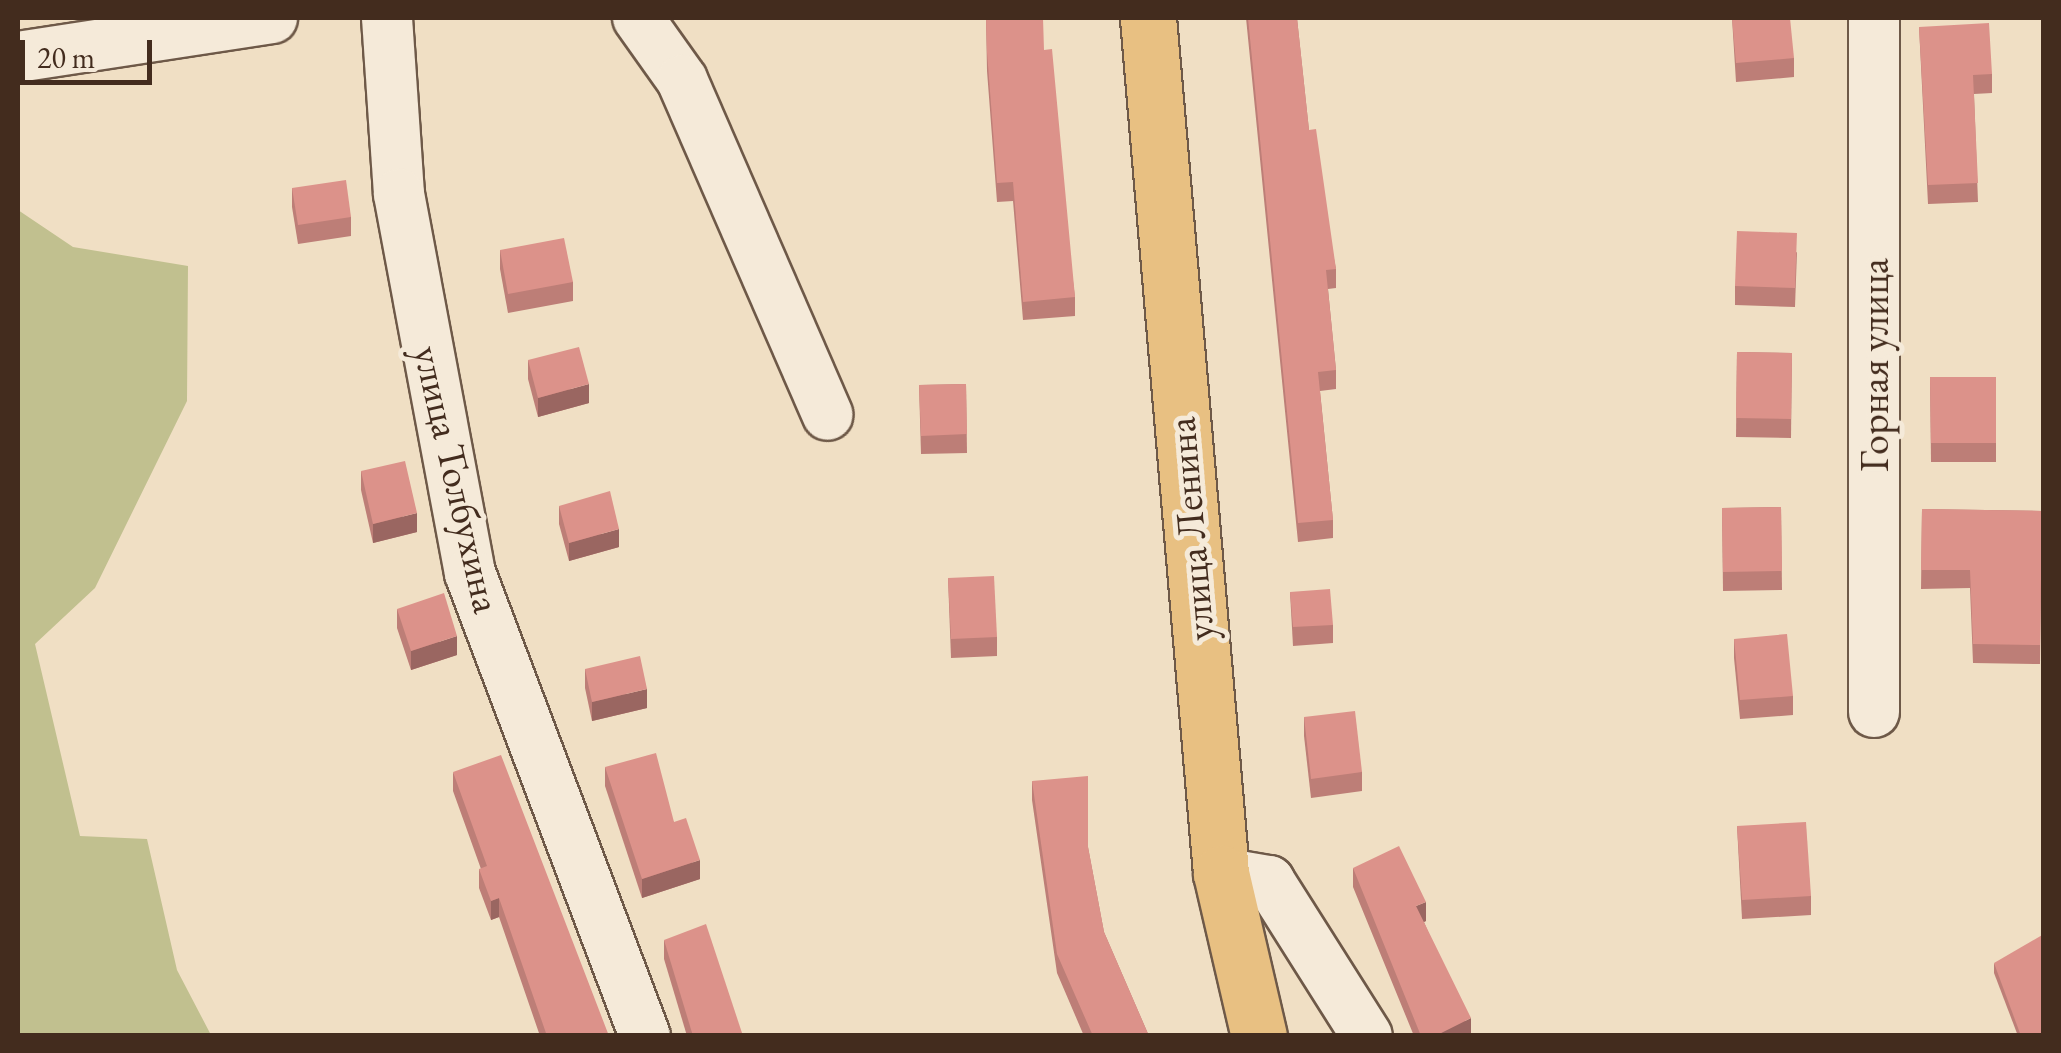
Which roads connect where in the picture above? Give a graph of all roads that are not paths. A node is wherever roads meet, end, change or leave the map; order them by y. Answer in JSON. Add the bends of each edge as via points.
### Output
{"nodes":[{"id":1,"x":272,"y":18,"type":"edge"},
{"id":2,"x":388,"y":18,"type":"edge"},
{"id":3,"x":638,"y":18,"type":"edge"},
{"id":4,"x":1148,"y":18,"type":"edge"},
{"id":5,"x":1874,"y":18,"type":"edge"},
{"id":6,"x":18,"y":57,"type":"edge"},
{"id":7,"x":828,"y":415,"type":"dead end"},
{"id":8,"x":1874,"y":712,"type":"dead end"},
{"id":9,"x":1221,"y":873,"type":"junction"},
{"id":10,"x":645,"y":1036,"type":"edge"},
{"id":11,"x":1260,"y":1036,"type":"edge"},
{"id":12,"x":1367,"y":1036,"type":"edge"}],
"edges":[{"from":1,"to":6,"type":"street"},
{"from":2,"to":10,"type":"street","name":"улица Толбухина","via":[[399,194],[470,573]]},
{"from":3,"to":7,"type":"street","via":[[682,80]]},
{"from":4,"to":9,"type":"main road","name":"улица Ленина"},
{"from":5,"to":8,"type":"street","name":"Горная улица"},
{"from":9,"to":11,"type":"main road","name":"улица Ленина"},
{"from":9,"to":12,"type":"street","via":[[1269,882]]}]}
